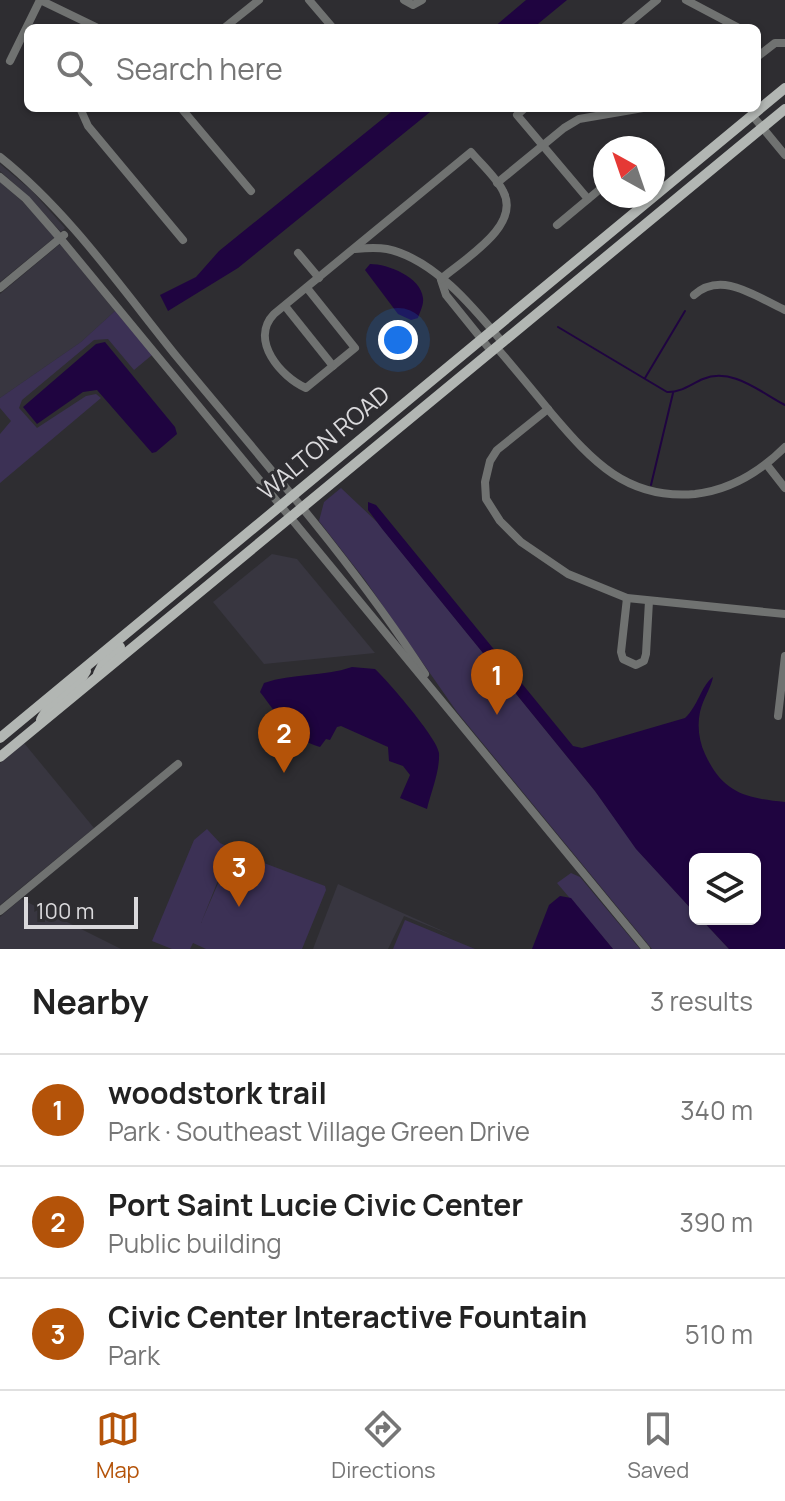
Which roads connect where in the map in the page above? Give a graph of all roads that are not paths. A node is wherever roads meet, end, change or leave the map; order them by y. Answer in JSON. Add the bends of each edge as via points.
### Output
{"nodes":[{"id":1,"x":40,"y":0,"type":"edge"},
{"id":2,"x":259,"y":0,"type":"edge"},
{"id":3,"x":309,"y":0,"type":"edge"},
{"id":4,"x":404,"y":0,"type":"edge"},
{"id":5,"x":422,"y":0,"type":"edge"},
{"id":6,"x":657,"y":0,"type":"edge"},
{"id":7,"x":686,"y":0,"type":"edge"},
{"id":8,"x":28,"y":24,"type":"edge"},
{"id":9,"x":90,"y":24,"type":"edge"},
{"id":10,"x":229,"y":24,"type":"edge"},
{"id":11,"x":330,"y":24,"type":"edge"},
{"id":12,"x":628,"y":24,"type":"edge"},
{"id":13,"x":731,"y":24,"type":"edge"},
{"id":14,"x":24,"y":33,"type":"edge"},
{"id":15,"x":785,"y":43,"type":"edge"},
{"id":16,"x":761,"y":54,"type":"edge"},
{"id":17,"x":10,"y":61,"type":"dead end"},
{"id":18,"x":785,"y":88,"type":"edge"},
{"id":19,"x":761,"y":108,"type":"edge"},
{"id":20,"x":785,"y":109,"type":"edge"},
{"id":21,"x":82,"y":112,"type":"edge"},
{"id":22,"x":184,"y":112,"type":"edge"},
{"id":23,"x":520,"y":112,"type":"edge"},
{"id":24,"x":620,"y":112,"type":"edge"},
{"id":25,"x":756,"y":112,"type":"edge"},
{"id":26,"x":752,"y":115,"type":"junction"},
{"id":27,"x":763,"y":128,"type":"junction"},
{"id":28,"x":543,"y":145,"type":"junction"},
{"id":29,"x":785,"y":155,"type":"edge"},
{"id":30,"x":0,"y":157,"type":"edge"},
{"id":31,"x":0,"y":177,"type":"edge"},
{"id":32,"x":497,"y":183,"type":"junction"},
{"id":33,"x":251,"y":191,"type":"dead end"},
{"id":34,"x":593,"y":195,"type":"edge"},
{"id":35,"x":588,"y":199,"type":"junction"},
{"id":36,"x":557,"y":225,"type":"dead end"},
{"id":37,"x":72,"y":228,"type":"junction"},
{"id":38,"x":60,"y":238,"type":"junction"},
{"id":39,"x":183,"y":240,"type":"dead end"},
{"id":40,"x":354,"y":249,"type":"junction"},
{"id":41,"x":298,"y":253,"type":"dead end"},
{"id":42,"x":319,"y":278,"type":"junction"},
{"id":43,"x":441,"y":279,"type":"junction"},
{"id":44,"x":0,"y":288,"type":"edge"},
{"id":45,"x":307,"y":288,"type":"junction"},
{"id":46,"x":694,"y":295,"type":"dead end"},
{"id":47,"x":285,"y":306,"type":"junction"},
{"id":48,"x":785,"y":310,"type":"edge"},
{"id":49,"x":493,"y":330,"type":"junction"},
{"id":50,"x":482,"y":339,"type":"junction"},
{"id":51,"x":498,"y":347,"type":"junction"},
{"id":52,"x":333,"y":366,"type":"junction"},
{"id":53,"x":548,"y":409,"type":"junction"},
{"id":54,"x":785,"y":447,"type":"edge"},
{"id":55,"x":767,"y":465,"type":"junction"},
{"id":56,"x":785,"y":488,"type":"edge"},
{"id":57,"x":293,"y":496,"type":"junction"},
{"id":58,"x":280,"y":505,"type":"junction"},
{"id":59,"x":302,"y":507,"type":"junction"},
{"id":60,"x":290,"y":517,"type":"junction"},
{"id":61,"x":627,"y":598,"type":"junction"},
{"id":62,"x":649,"y":601,"type":"junction"},
{"id":63,"x":151,"y":613,"type":"junction"},
{"id":64,"x":785,"y":614,"type":"edge"},
{"id":65,"x":785,"y":656,"type":"edge"},
{"id":66,"x":90,"y":662,"type":"junction"},
{"id":67,"x":97,"y":677,"type":"junction"},
{"id":68,"x":441,"y":698,"type":"junction"},
{"id":69,"x":778,"y":716,"type":"dead end"},
{"id":70,"x":39,"y":726,"type":"junction"},
{"id":71,"x":0,"y":738,"type":"edge"},
{"id":72,"x":0,"y":757,"type":"edge"},
{"id":73,"x":178,"y":764,"type":"dead end"},
{"id":74,"x":0,"y":911,"type":"edge"},
{"id":75,"x":646,"y":949,"type":"edge"}],
"edges":[{"from":1,"to":8,"type":"street"},
{"from":1,"to":9,"type":"street"},
{"from":2,"to":10,"type":"street"},
{"from":3,"to":11,"type":"street"},
{"from":4,"to":5,"type":"street","via":[[413,5]]},
{"from":6,"to":12,"type":"street"},
{"from":7,"to":13,"type":"street"},
{"from":14,"to":17,"type":"street"},
{"from":15,"to":16,"type":"street","via":[[775,43]]},
{"from":18,"to":19,"type":"main road","name":"WALTON ROAD"},
{"from":20,"to":27,"type":"main road","name":"WALTON ROAD"},
{"from":21,"to":39,"type":"street"},
{"from":22,"to":33,"type":"street"},
{"from":23,"to":28,"type":"street","via":[[517,115]]},
{"from":24,"to":28,"type":"street","via":[[579,119]]},
{"from":25,"to":26,"type":"main road","name":"WALTON ROAD"},
{"from":26,"to":27,"type":"street"},
{"from":26,"to":49,"type":"main road","name":"WALTON ROAD"},
{"from":27,"to":29,"type":"street"},
{"from":27,"to":51,"type":"main road","name":"WALTON ROAD"},
{"from":28,"to":32,"type":"street"},
{"from":28,"to":35,"type":"street"},
{"from":30,"to":37,"type":"street"},
{"from":31,"to":38,"type":"street"},
{"from":32,"to":40,"type":"street","via":[[471,152]]},
{"from":32,"to":43,"type":"street","via":[[508,203],[502,226]]},
{"from":34,"to":35,"type":"street"},
{"from":35,"to":36,"type":"street"},
{"from":37,"to":38,"type":"street"},
{"from":37,"to":57,"type":"street"},
{"from":38,"to":44,"type":"street"},
{"from":38,"to":58,"type":"street"},
{"from":40,"to":42,"type":"street"},
{"from":40,"to":43,"type":"street","via":[[391,250]]},
{"from":41,"to":42,"type":"street"},
{"from":42,"to":45,"type":"street"},
{"from":43,"to":49,"type":"street","via":[[457,288]]},
{"from":43,"to":50,"type":"street","via":[[446,295]]},
{"from":45,"to":47,"type":"street"},
{"from":45,"to":52,"type":"street","via":[[355,348]]},
{"from":46,"to":48,"type":"street","via":[[704,286],[724,283]]},
{"from":47,"to":52,"type":"street"},
{"from":47,"to":52,"type":"street","via":[[265,330],[275,363],[290,381],[306,388]]},
{"from":49,"to":50,"type":"main road","name":"WALTON ROAD"},
{"from":49,"to":51,"type":"street"},
{"from":50,"to":51,"type":"street"},
{"from":50,"to":57,"type":"main road","name":"WALTON ROAD"},
{"from":51,"to":53,"type":"street"},
{"from":51,"to":59,"type":"main road","name":"WALTON ROAD"},
{"from":53,"to":55,"type":"street","via":[[599,465],[646,491],[714,492]]},
{"from":53,"to":61,"type":"street","via":[[497,450],[485,482],[486,499],[500,521],[542,558]]},
{"from":54,"to":55,"type":"street"},
{"from":55,"to":56,"type":"street"},
{"from":57,"to":58,"type":"main road","name":"WALTON ROAD"},
{"from":57,"to":59,"type":"street"},
{"from":58,"to":60,"type":"street"},
{"from":58,"to":63,"type":"main road","name":"WALTON ROAD"},
{"from":59,"to":60,"type":"main road","name":"WALTON ROAD"},
{"from":59,"to":68,"type":"street","via":[[397,630]]},
{"from":60,"to":67,"type":"main road","name":"WALTON ROAD"},
{"from":60,"to":68,"type":"street"},
{"from":61,"to":62,"type":"street"},
{"from":61,"to":62,"type":"street","via":[[621,652],[636,665],[644,661]]},
{"from":62,"to":64,"type":"street"},
{"from":63,"to":66,"type":"main road","name":"WALTON ROAD"},
{"from":63,"to":67,"type":"main road","via":[[104,662]]},
{"from":65,"to":69,"type":"street"},
{"from":66,"to":70,"type":"main road","via":[[84,676],[48,709]]},
{"from":66,"to":71,"type":"main road","name":"WALTON ROAD"},
{"from":67,"to":70,"type":"main road","name":"WALTON ROAD"},
{"from":68,"to":75,"type":"street"},
{"from":70,"to":72,"type":"main road","name":"WALTON ROAD"},
{"from":73,"to":74,"type":"street"}]}
